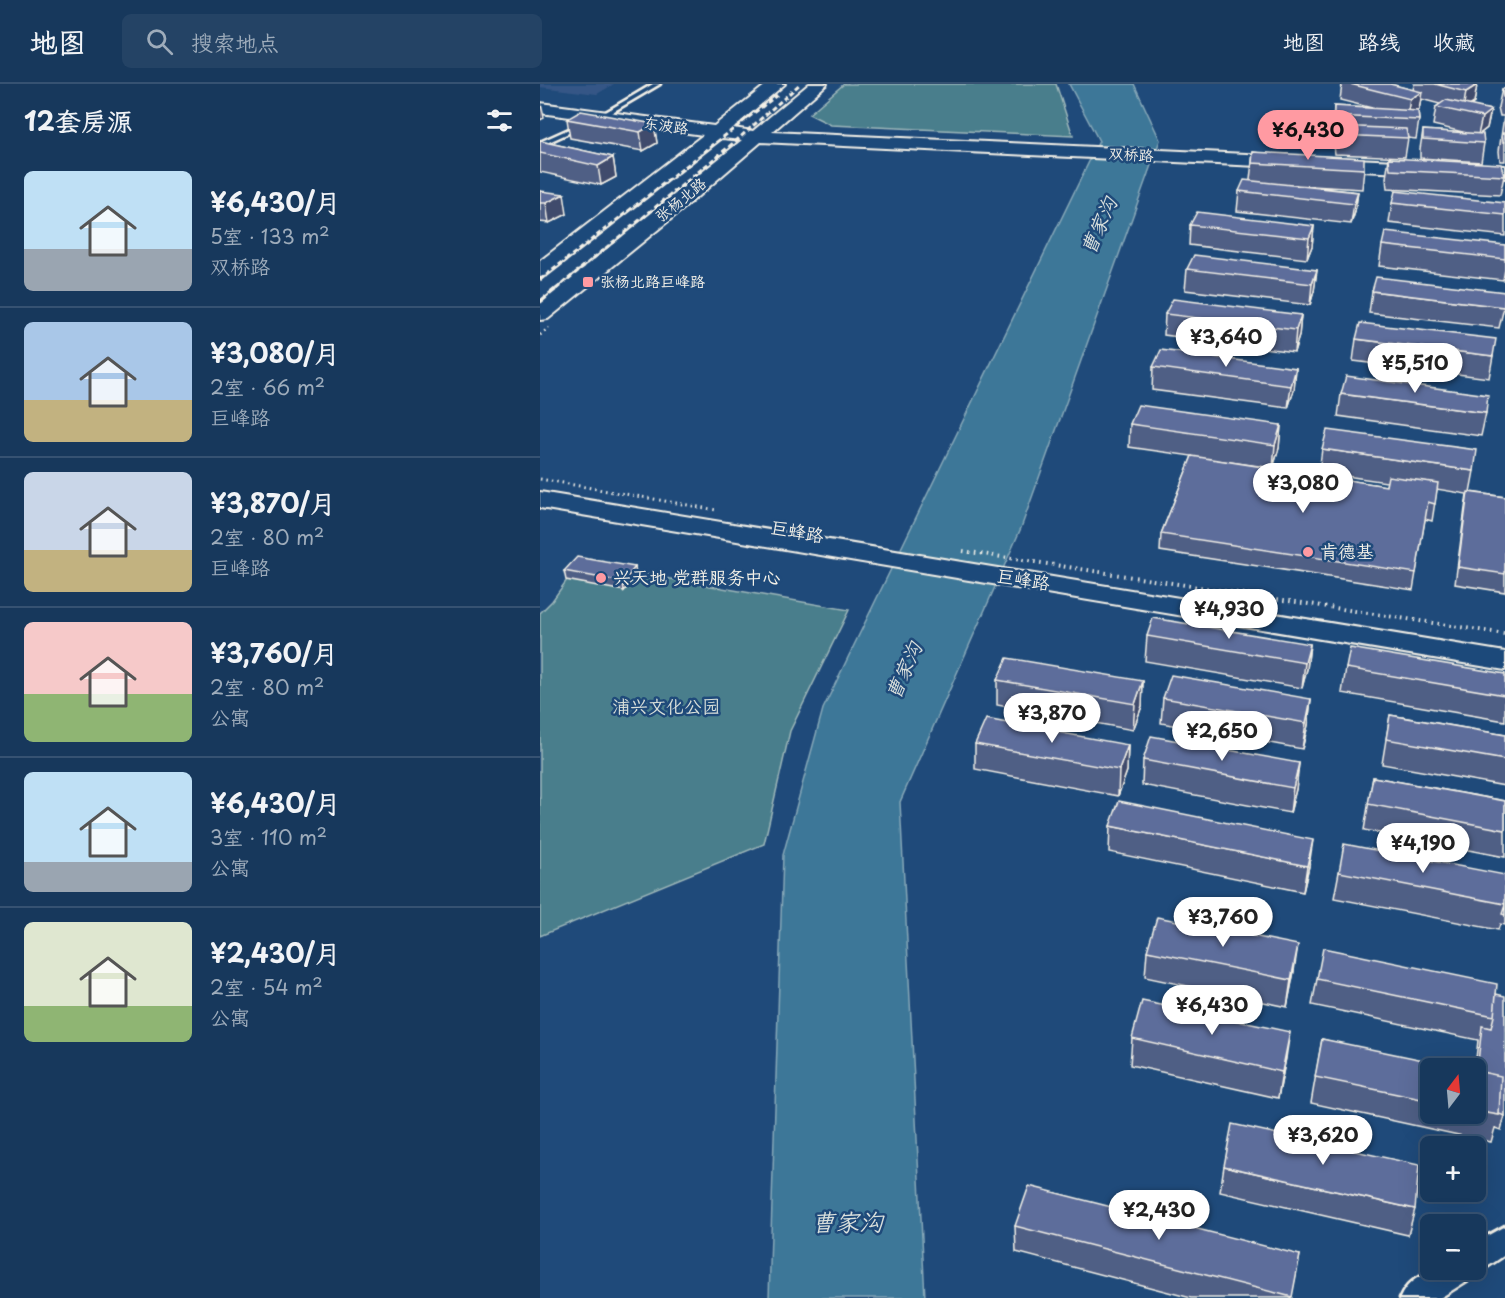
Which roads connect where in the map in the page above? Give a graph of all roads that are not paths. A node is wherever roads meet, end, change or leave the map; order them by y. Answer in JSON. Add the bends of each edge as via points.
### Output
{"nodes":[{"id":1,"x":657,"y":84,"type":"edge"},
{"id":2,"x":777,"y":84,"type":"edge"},
{"id":3,"x":819,"y":84,"type":"edge"},
{"id":4,"x":540,"y":108,"type":"edge"},
{"id":5,"x":602,"y":117,"type":"junction"},
{"id":6,"x":717,"y":133,"type":"junction"},
{"id":7,"x":757,"y":137,"type":"junction"},
{"id":8,"x":540,"y":144,"type":"edge"},
{"id":9,"x":1505,"y":172,"type":"edge"},
{"id":10,"x":540,"y":271,"type":"edge"},
{"id":11,"x":540,"y":314,"type":"edge"},
{"id":12,"x":540,"y":487,"type":"edge"},
{"id":13,"x":540,"y":500,"type":"edge"},
{"id":14,"x":838,"y":545,"type":"junction"},
{"id":15,"x":1053,"y":575,"type":"junction"},
{"id":16,"x":1505,"y":642,"type":"edge"},
{"id":17,"x":1505,"y":661,"type":"edge"},
{"id":18,"x":1505,"y":1239,"type":"edge"},
{"id":19,"x":1486,"y":1251,"type":"edge"},
{"id":20,"x":1442,"y":1280,"type":"edge"},
{"id":21,"x":1415,"y":1298,"type":"edge"}],
"edges":[{"from":1,"to":5,"type":"lane"},
{"from":2,"to":6,"type":"main road","name":"张杨北路"},
{"from":3,"to":7,"type":"main road","name":"张杨北路"},
{"from":4,"to":5,"type":"main road","name":"东波路"},
{"from":5,"to":6,"type":"main road","name":"东波路"},
{"from":5,"to":8,"type":"lane"},
{"from":6,"to":7,"type":"main road","name":"东波路"},
{"from":6,"to":10,"type":"main road","name":"张杨北路"},
{"from":7,"to":9,"type":"main road","name":"双桥路"},
{"from":7,"to":11,"type":"main road","name":"张杨北路"},
{"from":12,"to":14,"type":"main road","name":"巨蜂路"},
{"from":13,"to":14,"type":"main road","name":"巨峰路"},
{"from":14,"to":15,"type":"main road","name":"巨峰路"},
{"from":15,"to":16,"type":"main road","name":"巨峰路"},
{"from":15,"to":17,"type":"main road","name":"巨峰路"},
{"from":18,"to":19,"type":"street"},
{"from":20,"to":21,"type":"street"}]}
